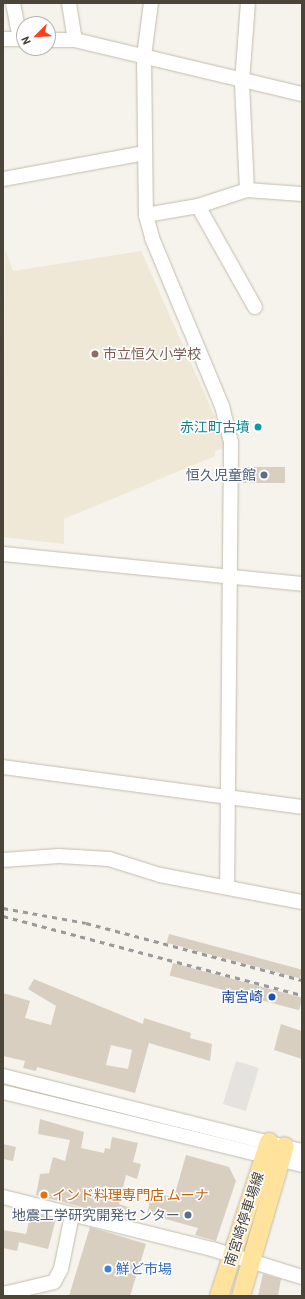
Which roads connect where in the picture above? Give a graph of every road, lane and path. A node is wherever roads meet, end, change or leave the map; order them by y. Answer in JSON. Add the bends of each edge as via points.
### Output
{"nodes":[{"id":1,"x":13,"y":3,"type":"edge"},
{"id":2,"x":69,"y":3,"type":"edge"},
{"id":3,"x":151,"y":3,"type":"edge"},
{"id":4,"x":248,"y":3,"type":"edge"},
{"id":5,"x":16,"y":16,"type":"edge"},
{"id":6,"x":3,"y":39,"type":"edge"},
{"id":7,"x":16,"y":39,"type":"edge"},
{"id":8,"x":56,"y":40,"type":"edge"},
{"id":9,"x":75,"y":40,"type":"junction"},
{"id":10,"x":144,"y":56,"type":"junction"},
{"id":11,"x":242,"y":82,"type":"junction"},
{"id":12,"x":302,"y":94,"type":"edge"},
{"id":13,"x":145,"y":154,"type":"junction"},
{"id":14,"x":3,"y":179,"type":"edge"},
{"id":15,"x":247,"y":190,"type":"junction"},
{"id":16,"x":302,"y":194,"type":"edge"},
{"id":17,"x":198,"y":206,"type":"junction"},
{"id":18,"x":146,"y":215,"type":"junction"},
{"id":19,"x":255,"y":307,"type":"dead end"},
{"id":20,"x":3,"y":554,"type":"edge"},
{"id":21,"x":229,"y":578,"type":"junction"},
{"id":22,"x":302,"y":584,"type":"edge"},
{"id":23,"x":3,"y":767,"type":"edge"},
{"id":24,"x":229,"y":797,"type":"junction"},
{"id":25,"x":302,"y":807,"type":"edge"},
{"id":26,"x":3,"y":860,"type":"edge"},
{"id":27,"x":227,"y":887,"type":"junction"},
{"id":28,"x":302,"y":902,"type":"edge"},
{"id":29,"x":3,"y":1076,"type":"edge"},
{"id":30,"x":3,"y":1092,"type":"edge"},
{"id":31,"x":302,"y":1150,"type":"edge"},
{"id":32,"x":275,"y":1151,"type":"junction"},
{"id":33,"x":302,"y":1166,"type":"edge"},
{"id":34,"x":3,"y":1197,"type":"edge"},
{"id":35,"x":72,"y":1215,"type":"junction"},
{"id":36,"x":233,"y":1255,"type":"junction"},
{"id":37,"x":252,"y":1260,"type":"junction"},
{"id":38,"x":302,"y":1277,"type":"edge"},
{"id":39,"x":3,"y":1294,"type":"edge"},
{"id":40,"x":219,"y":1296,"type":"edge"},
{"id":41,"x":240,"y":1296,"type":"edge"}],
"edges":[{"from":1,"to":5,"type":"street"},
{"from":2,"to":9,"type":"street"},
{"from":3,"to":10,"type":"street"},
{"from":4,"to":11,"type":"street"},
{"from":6,"to":7,"type":"street"},
{"from":8,"to":9,"type":"street"},
{"from":9,"to":10,"type":"street"},
{"from":10,"to":11,"type":"street"},
{"from":10,"to":13,"type":"street"},
{"from":11,"to":12,"type":"street"},
{"from":11,"to":15,"type":"street"},
{"from":13,"to":14,"type":"street"},
{"from":13,"to":18,"type":"street"},
{"from":15,"to":16,"type":"street"},
{"from":15,"to":17,"type":"street"},
{"from":17,"to":18,"type":"street"},
{"from":17,"to":19,"type":"street"},
{"from":18,"to":21,"type":"street","via":[[152,238],[222,406],[231,442]]},
{"from":20,"to":21,"type":"street"},
{"from":21,"to":22,"type":"street"},
{"from":21,"to":24,"type":"street"},
{"from":23,"to":24,"type":"street"},
{"from":24,"to":25,"type":"street"},
{"from":24,"to":27,"type":"street"},
{"from":26,"to":27,"type":"street","via":[[59,856],[109,859],[160,875]]},
{"from":27,"to":28,"type":"street"},
{"from":29,"to":32,"type":"street"},
{"from":30,"to":32,"type":"street"},
{"from":31,"to":32,"type":"street"},
{"from":32,"to":33,"type":"street"},
{"from":32,"to":36,"type":"main road","name":"南宮崎停車場線"},
{"from":32,"to":37,"type":"main road","name":"南宮崎停車場線"},
{"from":34,"to":35,"type":"street"},
{"from":35,"to":36,"type":"street"},
{"from":35,"to":39,"type":"street","via":[[61,1269],[54,1282]]},
{"from":36,"to":37,"type":"street"},
{"from":36,"to":40,"type":"main road","name":"南宮崎停車場線"},
{"from":37,"to":38,"type":"street"},
{"from":37,"to":41,"type":"main road","name":"南宮崎停車場線"}]}
